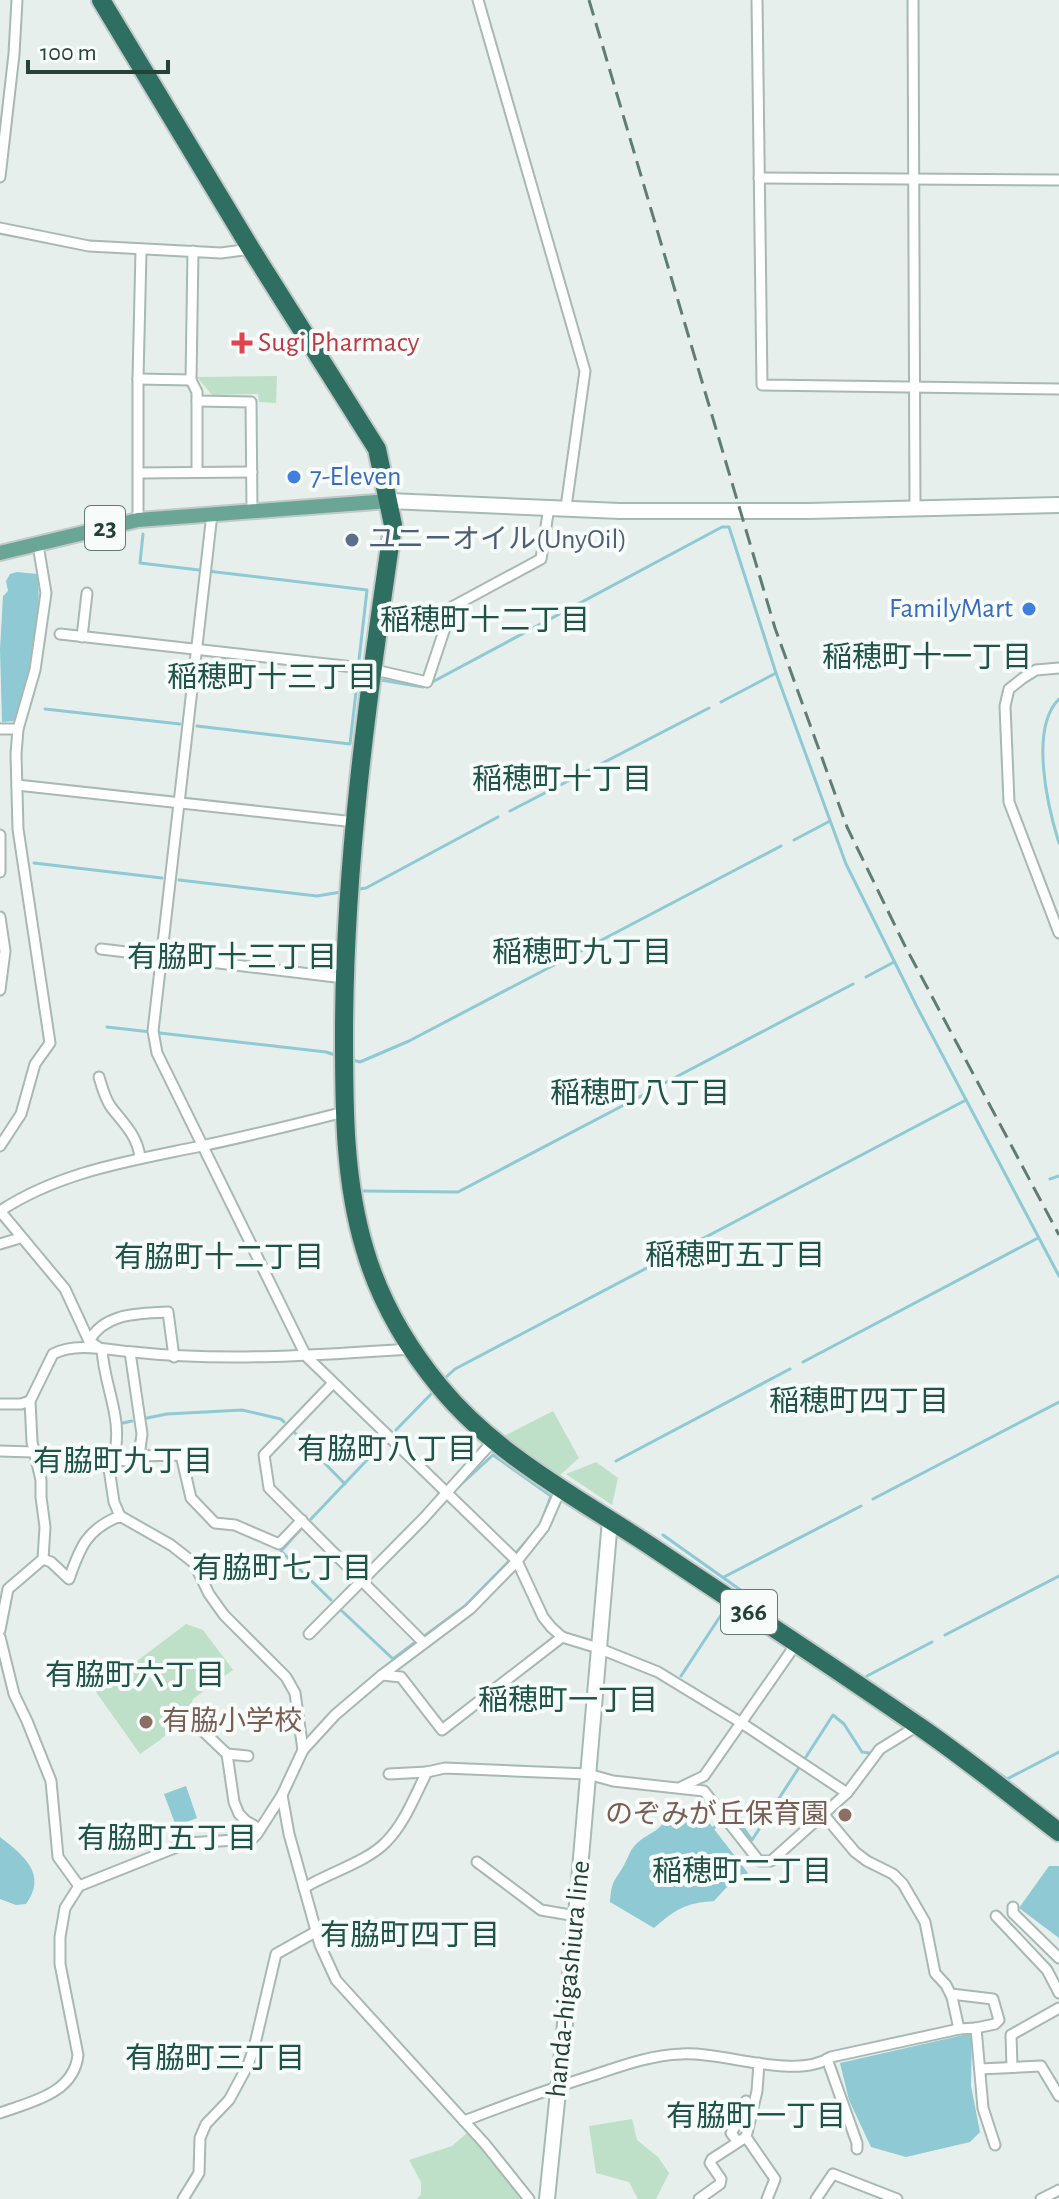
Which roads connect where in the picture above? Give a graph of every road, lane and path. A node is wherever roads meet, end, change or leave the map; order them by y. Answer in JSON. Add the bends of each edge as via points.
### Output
{"nodes":[{"id":1,"x":17,"y":0,"type":"edge"},
{"id":2,"x":101,"y":0,"type":"edge"},
{"id":3,"x":478,"y":0,"type":"edge"},
{"id":4,"x":757,"y":0,"type":"edge"},
{"id":5,"x":913,"y":0,"type":"edge"},
{"id":6,"x":2,"y":144,"type":"edge"},
{"id":7,"x":0,"y":177,"type":"edge"},
{"id":8,"x":759,"y":178,"type":"junction"},
{"id":9,"x":1059,"y":180,"type":"edge"},
{"id":10,"x":912,"y":181,"type":"junction"},
{"id":11,"x":0,"y":228,"type":"edge"},
{"id":12,"x":251,"y":249,"type":"junction"},
{"id":13,"x":141,"y":251,"type":"junction"},
{"id":14,"x":193,"y":251,"type":"junction"},
{"id":15,"x":138,"y":379,"type":"junction"},
{"id":16,"x":191,"y":380,"type":"junction"},
{"id":17,"x":915,"y":386,"type":"junction"},
{"id":18,"x":1059,"y":389,"type":"edge"},
{"id":19,"x":197,"y":401,"type":"junction"},
{"id":20,"x":197,"y":472,"type":"junction"},
{"id":21,"x":252,"y":472,"type":"junction"},
{"id":22,"x":139,"y":473,"type":"junction"},
{"id":23,"x":389,"y":501,"type":"junction"},
{"id":24,"x":1059,"y":505,"type":"edge"},
{"id":25,"x":549,"y":507,"type":"junction"},
{"id":26,"x":566,"y":507,"type":"junction"},
{"id":27,"x":915,"y":509,"type":"junction"},
{"id":28,"x":252,"y":511,"type":"junction"},
{"id":29,"x":212,"y":514,"type":"junction"},
{"id":30,"x":138,"y":520,"type":"junction"},
{"id":31,"x":38,"y":545,"type":"junction"},
{"id":32,"x":2,"y":556,"type":"edge"},
{"id":33,"x":87,"y":593,"type":"dead end"},
{"id":34,"x":60,"y":634,"type":"dead end"},
{"id":35,"x":82,"y":637,"type":"junction"},
{"id":36,"x":197,"y":650,"type":"junction"},
{"id":37,"x":1059,"y":668,"type":"edge"},
{"id":38,"x":371,"y":669,"type":"junction"},
{"id":39,"x":0,"y":729,"type":"edge"},
{"id":40,"x":18,"y":729,"type":"junction"},
{"id":41,"x":17,"y":785,"type":"junction"},
{"id":42,"x":179,"y":804,"type":"junction"},
{"id":43,"x":355,"y":822,"type":"junction"},
{"id":44,"x":0,"y":835,"type":"edge"},
{"id":45,"x":0,"y":872,"type":"edge"},
{"id":46,"x":0,"y":917,"type":"edge"},
{"id":47,"x":1059,"y":933,"type":"edge"},
{"id":48,"x":101,"y":949,"type":"dead end"},
{"id":49,"x":162,"y":956,"type":"junction"},
{"id":50,"x":344,"y":978,"type":"junction"},
{"id":51,"x":0,"y":990,"type":"edge"},
{"id":52,"x":99,"y":1077,"type":"dead end"},
{"id":53,"x":344,"y":1112,"type":"junction"},
{"id":54,"x":0,"y":1146,"type":"edge"},
{"id":55,"x":201,"y":1146,"type":"junction"},
{"id":56,"x":140,"y":1157,"type":"junction"},
{"id":57,"x":0,"y":1211,"type":"edge"},
{"id":58,"x":20,"y":1238,"type":"junction"},
{"id":59,"x":0,"y":1244,"type":"edge"},
{"id":60,"x":89,"y":1341,"type":"junction"},
{"id":61,"x":102,"y":1349,"type":"junction"},
{"id":62,"x":410,"y":1349,"type":"junction"},
{"id":63,"x":130,"y":1352,"type":"junction"},
{"id":64,"x":306,"y":1356,"type":"junction"},
{"id":65,"x":174,"y":1357,"type":"junction"},
{"id":66,"x":333,"y":1383,"type":"junction"},
{"id":67,"x":30,"y":1401,"type":"junction"},
{"id":68,"x":0,"y":1404,"type":"edge"},
{"id":69,"x":494,"y":1440,"type":"junction"},
{"id":70,"x":0,"y":1451,"type":"edge"},
{"id":71,"x":33,"y":1452,"type":"junction"},
{"id":72,"x":139,"y":1456,"type":"junction"},
{"id":73,"x":110,"y":1461,"type":"junction"},
{"id":74,"x":39,"y":1467,"type":"junction"},
{"id":75,"x":561,"y":1488,"type":"junction"},
{"id":76,"x":447,"y":1492,"type":"junction"},
{"id":77,"x":120,"y":1516,"type":"junction"},
{"id":78,"x":302,"y":1520,"type":"junction"},
{"id":79,"x":610,"y":1520,"type":"junction"},
{"id":80,"x":43,"y":1559,"type":"junction"},
{"id":81,"x":517,"y":1560,"type":"junction"},
{"id":82,"x":362,"y":1579,"type":"junction"},
{"id":83,"x":0,"y":1630,"type":"edge"},
{"id":84,"x":309,"y":1634,"type":"dead end"},
{"id":85,"x":0,"y":1637,"type":"edge"},
{"id":86,"x":562,"y":1637,"type":"junction"},
{"id":87,"x":421,"y":1640,"type":"junction"},
{"id":88,"x":796,"y":1644,"type":"junction"},
{"id":89,"x":598,"y":1648,"type":"junction"},
{"id":90,"x":382,"y":1675,"type":"junction"},
{"id":91,"x":740,"y":1722,"type":"junction"},
{"id":92,"x":919,"y":1725,"type":"junction"},
{"id":93,"x":205,"y":1733,"type":"dead end"},
{"id":94,"x":303,"y":1750,"type":"junction"},
{"id":95,"x":227,"y":1754,"type":"junction"},
{"id":96,"x":248,"y":1756,"type":"dead end"},
{"id":97,"x":427,"y":1772,"type":"junction"},
{"id":98,"x":389,"y":1774,"type":"dead end"},
{"id":99,"x":588,"y":1774,"type":"junction"},
{"id":100,"x":678,"y":1788,"type":"junction"},
{"id":101,"x":847,"y":1793,"type":"junction"},
{"id":102,"x":282,"y":1795,"type":"junction"},
{"id":103,"x":824,"y":1815,"type":"junction"},
{"id":104,"x":260,"y":1829,"type":"junction"},
{"id":105,"x":1059,"y":1832,"type":"edge"},
{"id":106,"x":477,"y":1862,"type":"dead end"},
{"id":107,"x":79,"y":1886,"type":"junction"},
{"id":108,"x":304,"y":1888,"type":"junction"},
{"id":109,"x":1013,"y":1907,"type":"dead end"},
{"id":110,"x":576,"y":1916,"type":"junction"},
{"id":111,"x":996,"y":1916,"type":"dead end"},
{"id":112,"x":317,"y":1931,"type":"junction"},
{"id":113,"x":1059,"y":1958,"type":"edge"},
{"id":114,"x":1059,"y":1993,"type":"edge"},
{"id":115,"x":951,"y":1994,"type":"junction"},
{"id":116,"x":1059,"y":2008,"type":"edge"},
{"id":117,"x":976,"y":2028,"type":"junction"},
{"id":118,"x":959,"y":2029,"type":"junction"},
{"id":119,"x":827,"y":2059,"type":"junction"},
{"id":120,"x":759,"y":2063,"type":"junction"},
{"id":121,"x":1012,"y":2067,"type":"junction"},
{"id":122,"x":980,"y":2069,"type":"junction"},
{"id":123,"x":559,"y":2086,"type":"junction"},
{"id":124,"x":1059,"y":2096,"type":"edge"},
{"id":125,"x":746,"y":2101,"type":"dead end"},
{"id":126,"x":0,"y":2113,"type":"edge"},
{"id":127,"x":464,"y":2121,"type":"junction"},
{"id":128,"x":742,"y":2139,"type":"junction"},
{"id":129,"x":995,"y":2145,"type":"dead end"},
{"id":130,"x":857,"y":2149,"type":"dead end"},
{"id":131,"x":1059,"y":2190,"type":"edge"},
{"id":132,"x":183,"y":2199,"type":"edge"},
{"id":133,"x":529,"y":2199,"type":"edge"},
{"id":134,"x":547,"y":2199,"type":"edge"},
{"id":135,"x":699,"y":2199,"type":"edge"},
{"id":136,"x":767,"y":2199,"type":"edge"},
{"id":137,"x":816,"y":2199,"type":"edge"},
{"id":138,"x":897,"y":2199,"type":"edge"},
{"id":139,"x":1041,"y":2199,"type":"edge"}],
"edges":[{"from":1,"to":6,"type":"street"},
{"from":2,"to":12,"type":"highway","number":"366"},
{"from":3,"to":26,"type":"street","via":[[585,371]]},
{"from":4,"to":8,"type":"street"},
{"from":5,"to":10,"type":"street"},
{"from":6,"to":7,"type":"street"},
{"from":8,"to":10,"type":"street"},
{"from":8,"to":17,"type":"street","via":[[762,385]]},
{"from":9,"to":10,"type":"street"},
{"from":10,"to":17,"type":"street"},
{"from":11,"to":13,"type":"street"},
{"from":12,"to":14,"type":"street"},
{"from":12,"to":23,"type":"highway","number":"366","via":[[377,449]]},
{"from":13,"to":14,"type":"street"},
{"from":13,"to":15,"type":"street"},
{"from":14,"to":16,"type":"street"},
{"from":15,"to":16,"type":"street"},
{"from":15,"to":22,"type":"street"},
{"from":16,"to":19,"type":"street"},
{"from":17,"to":18,"type":"street"},
{"from":17,"to":27,"type":"street"},
{"from":19,"to":20,"type":"street"},
{"from":19,"to":21,"type":"street","via":[[251,402]]},
{"from":20,"to":21,"type":"street"},
{"from":20,"to":22,"type":"street"},
{"from":21,"to":28,"type":"street"},
{"from":22,"to":30,"type":"street"},
{"from":23,"to":25,"type":"main road"},
{"from":23,"to":28,"type":"main road","number":"23"},
{"from":23,"to":38,"type":"highway","number":"366","via":[[393,525]]},
{"from":24,"to":27,"type":"main road"},
{"from":25,"to":26,"type":"main road"},
{"from":25,"to":38,"type":"street","via":[[541,559],[452,607],[427,682]]},
{"from":26,"to":27,"type":"main road"},
{"from":28,"to":29,"type":"main road","number":"23"},
{"from":29,"to":30,"type":"main road","number":"23"},
{"from":29,"to":36,"type":"street"},
{"from":30,"to":31,"type":"main road","number":"23"},
{"from":31,"to":32,"type":"main road","number":"23"},
{"from":31,"to":40,"type":"street","via":[[46,593],[33,679]]},
{"from":33,"to":35,"type":"street"},
{"from":34,"to":35,"type":"street"},
{"from":35,"to":36,"type":"street"},
{"from":36,"to":38,"type":"street"},
{"from":36,"to":42,"type":"street"},
{"from":37,"to":47,"type":"street","via":[[1036,670],[1023,678],[1009,689],[1005,706],[1009,802]]},
{"from":38,"to":43,"type":"highway","number":"366"},
{"from":39,"to":40,"type":"street"},
{"from":40,"to":41,"type":"street"},
{"from":41,"to":42,"type":"street"},
{"from":41,"to":54,"type":"street","via":[[24,877],[50,1043],[35,1064],[21,1114]]},
{"from":42,"to":43,"type":"street"},
{"from":42,"to":49,"type":"street"},
{"from":43,"to":50,"type":"highway","number":"366"},
{"from":44,"to":45,"type":"street"},
{"from":46,"to":51,"type":"street","via":[[5,951]]},
{"from":48,"to":49,"type":"street"},
{"from":49,"to":50,"type":"street"},
{"from":49,"to":55,"type":"street","via":[[153,1031],[157,1053]]},
{"from":50,"to":53,"type":"highway","number":"366"},
{"from":52,"to":56,"type":"street","via":[[109,1105],[138,1144]]},
{"from":53,"to":55,"type":"street"},
{"from":53,"to":62,"type":"highway","number":"366","via":[[348,1169],[364,1247]]},
{"from":55,"to":56,"type":"street"},
{"from":55,"to":64,"type":"street"},
{"from":56,"to":57,"type":"street","via":[[42,1187]]},
{"from":57,"to":58,"type":"street"},
{"from":58,"to":59,"type":"street"},
{"from":58,"to":60,"type":"street","via":[[65,1289]]},
{"from":60,"to":61,"type":"street"},
{"from":60,"to":65,"type":"street","via":[[116,1317],[168,1312]]},
{"from":61,"to":63,"type":"street"},
{"from":61,"to":67,"type":"street","via":[[53,1354]]},
{"from":61,"to":73,"type":"street","via":[[103,1374],[118,1424]]},
{"from":62,"to":64,"type":"street"},
{"from":62,"to":69,"type":"highway","number":"366"},
{"from":63,"to":65,"type":"street"},
{"from":63,"to":72,"type":"street","via":[[142,1434]]},
{"from":64,"to":65,"type":"street"},
{"from":64,"to":66,"type":"street"},
{"from":66,"to":76,"type":"street"},
{"from":66,"to":78,"type":"street","via":[[264,1455],[269,1488]]},
{"from":67,"to":68,"type":"street"},
{"from":67,"to":71,"type":"street"},
{"from":69,"to":75,"type":"highway","number":"366"},
{"from":69,"to":76,"type":"street"},
{"from":70,"to":71,"type":"street"},
{"from":71,"to":74,"type":"street"},
{"from":72,"to":73,"type":"street"},
{"from":72,"to":78,"type":"street","via":[[181,1455],[191,1498],[215,1523],[235,1525],[279,1544]]},
{"from":73,"to":74,"type":"street"},
{"from":73,"to":77,"type":"street"},
{"from":74,"to":80,"type":"street"},
{"from":75,"to":79,"type":"highway","number":"366"},
{"from":75,"to":81,"type":"street","via":[[544,1527]]},
{"from":76,"to":81,"type":"street"},
{"from":76,"to":82,"type":"street"},
{"from":77,"to":80,"type":"street","via":[[94,1529],[82,1544],[69,1579]]},
{"from":77,"to":94,"type":"street","via":[[194,1563],[224,1615],[286,1677],[295,1693]]},
{"from":78,"to":82,"type":"street"},
{"from":79,"to":88,"type":"highway","number":"366"},
{"from":79,"to":89,"type":"main road","name":"handa-higashiura line"},
{"from":80,"to":83,"type":"street","via":[[8,1589]]},
{"from":81,"to":86,"type":"street","via":[[543,1617]]},
{"from":81,"to":87,"type":"street","via":[[470,1609]]},
{"from":82,"to":84,"type":"street"},
{"from":82,"to":87,"type":"street"},
{"from":85,"to":107,"type":"street","via":[[14,1694],[51,1781],[58,1857]]},
{"from":86,"to":89,"type":"street"},
{"from":86,"to":90,"type":"street","via":[[442,1730],[401,1677]]},
{"from":87,"to":90,"type":"street"},
{"from":88,"to":91,"type":"street"},
{"from":88,"to":92,"type":"highway","number":"366"},
{"from":89,"to":91,"type":"street","via":[[658,1672]]},
{"from":89,"to":99,"type":"main road","name":"handa-higashiura line"},
{"from":90,"to":94,"type":"street"},
{"from":91,"to":100,"type":"street","via":[[704,1776]]},
{"from":91,"to":101,"type":"street"},
{"from":92,"to":101,"type":"street","via":[[880,1749]]},
{"from":92,"to":105,"type":"highway","number":"366"},
{"from":93,"to":95,"type":"street"},
{"from":94,"to":102,"type":"street"},
{"from":95,"to":96,"type":"street"},
{"from":95,"to":104,"type":"street","via":[[239,1814]]},
{"from":97,"to":98,"type":"street"},
{"from":97,"to":99,"type":"street","via":[[484,1767]]},
{"from":97,"to":108,"type":"street","via":[[385,1844]]},
{"from":99,"to":100,"type":"street"},
{"from":99,"to":110,"type":"main road","name":"handa-higashiura line"},
{"from":100,"to":103,"type":"street","via":[[704,1791],[759,1861],[771,1861]]},
{"from":101,"to":103,"type":"street"},
{"from":102,"to":104,"type":"street"},
{"from":102,"to":108,"type":"street"},
{"from":103,"to":115,"type":"street","via":[[855,1852],[903,1884],[925,1922],[935,1973]]},
{"from":104,"to":107,"type":"street","via":[[252,1839],[187,1843]]},
{"from":106,"to":110,"type":"street","via":[[541,1910]]},
{"from":107,"to":126,"type":"street","via":[[65,1908],[60,1937],[77,2063],[65,2084],[51,2094]]},
{"from":108,"to":112,"type":"street"},
{"from":109,"to":113,"type":"street","via":[[1013,1913]]},
{"from":110,"to":123,"type":"main road","name":"handa-higashiura line"},
{"from":111,"to":114,"type":"street","via":[[1047,1970]]},
{"from":112,"to":127,"type":"street","via":[[336,1980]]},
{"from":112,"to":132,"type":"street","via":[[276,1954],[248,2065],[229,2100],[206,2124],[199,2173]]},
{"from":115,"to":117,"type":"street","via":[[993,1999],[999,2020]]},
{"from":115,"to":118,"type":"street"},
{"from":116,"to":121,"type":"street","via":[[1011,2035]]},
{"from":117,"to":118,"type":"street"},
{"from":117,"to":122,"type":"street"},
{"from":118,"to":119,"type":"street"},
{"from":119,"to":120,"type":"street","via":[[792,2066]]},
{"from":119,"to":130,"type":"street"},
{"from":120,"to":123,"type":"street","via":[[721,2055],[665,2055]]},
{"from":120,"to":128,"type":"street","via":[[757,2091]]},
{"from":121,"to":122,"type":"street"},
{"from":121,"to":124,"type":"street","via":[[1041,2066]]},
{"from":122,"to":129,"type":"street","via":[[983,2108]]},
{"from":123,"to":127,"type":"street"},
{"from":123,"to":134,"type":"main road","name":"handa-higashiura line"},
{"from":125,"to":128,"type":"street","via":[[731,2133]]},
{"from":127,"to":133,"type":"street"},
{"from":128,"to":135,"type":"street","via":[[712,2159],[720,2184]]},
{"from":128,"to":136,"type":"street","via":[[775,2179]]},
{"from":131,"to":139,"type":"street"},
{"from":137,"to":138,"type":"street","via":[[833,2174]]}]}
